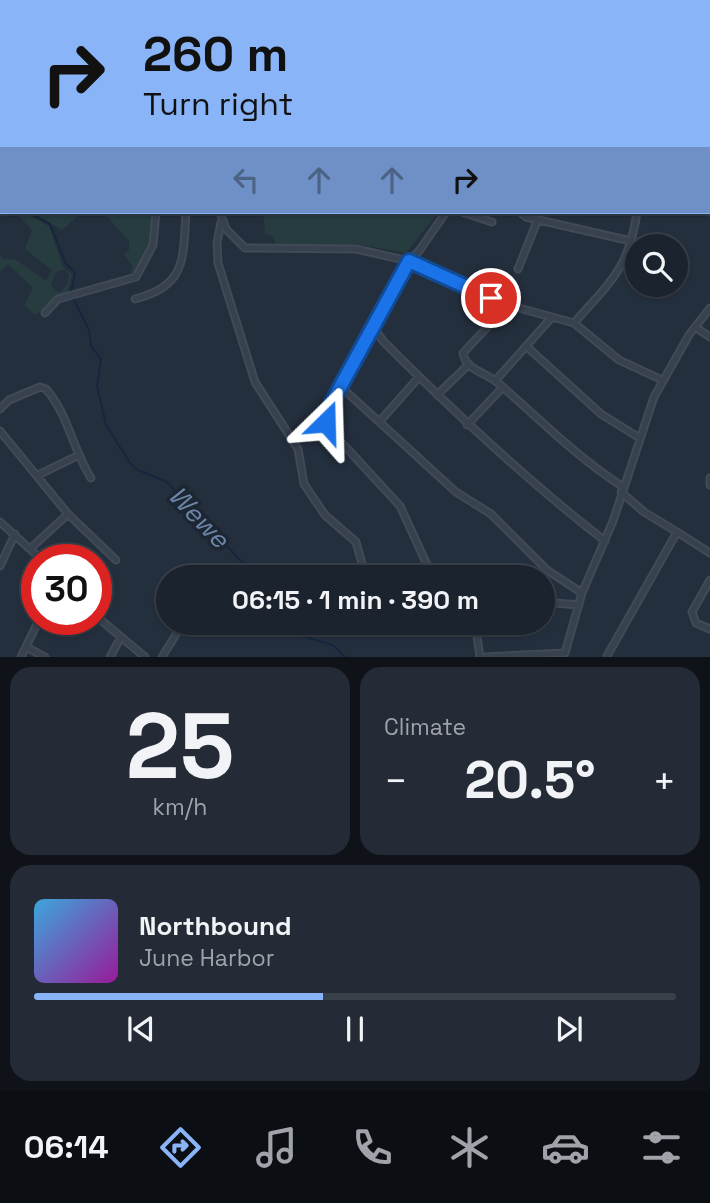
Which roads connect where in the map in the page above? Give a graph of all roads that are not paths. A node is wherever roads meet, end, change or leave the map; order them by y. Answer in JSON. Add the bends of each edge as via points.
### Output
{"nodes":[{"id":1,"x":156,"y":214,"type":"edge"},
{"id":2,"x":187,"y":214,"type":"edge"},
{"id":3,"x":220,"y":214,"type":"edge"},
{"id":4,"x":445,"y":214,"type":"edge"},
{"id":5,"x":468,"y":214,"type":"edge"},
{"id":6,"x":487,"y":214,"type":"edge"},
{"id":7,"x":525,"y":214,"type":"edge"},
{"id":8,"x":637,"y":214,"type":"edge"},
{"id":9,"x":483,"y":219,"type":"junction"},
{"id":10,"x":538,"y":219,"type":"junction"},
{"id":11,"x":221,"y":222,"type":"junction"},
{"id":12,"x":492,"y":222,"type":"dead end"},
{"id":13,"x":632,"y":234,"type":"edge"},
{"id":14,"x":625,"y":240,"type":"edge"},
{"id":15,"x":625,"y":255,"type":"edge"},
{"id":16,"x":409,"y":261,"type":"junction"},
{"id":17,"x":517,"y":269,"type":"dead end"},
{"id":18,"x":135,"y":299,"type":"dead end"},
{"id":19,"x":508,"y":305,"type":"junction"},
{"id":20,"x":710,"y":308,"type":"edge"},
{"id":21,"x":45,"y":313,"type":"dead end"},
{"id":22,"x":552,"y":317,"type":"junction"},
{"id":23,"x":575,"y":323,"type":"junction"},
{"id":24,"x":373,"y":327,"type":"junction"},
{"id":25,"x":695,"y":327,"type":"junction"},
{"id":26,"x":710,"y":337,"type":"edge"},
{"id":27,"x":526,"y":346,"type":"junction"},
{"id":28,"x":468,"y":365,"type":"junction"},
{"id":29,"x":419,"y":377,"type":"junction"},
{"id":30,"x":496,"y":380,"type":"junction"},
{"id":31,"x":662,"y":380,"type":"junction"},
{"id":32,"x":341,"y":386,"type":"junction"},
{"id":33,"x":503,"y":387,"type":"junction"},
{"id":34,"x":437,"y":395,"type":"junction"},
{"id":35,"x":0,"y":409,"type":"edge"},
{"id":36,"x":381,"y":420,"type":"junction"},
{"id":37,"x":467,"y":425,"type":"junction"},
{"id":38,"x":0,"y":432,"type":"edge"},
{"id":39,"x":638,"y":437,"type":"junction"},
{"id":40,"x":77,"y":456,"type":"junction"},
{"id":41,"x":38,"y":475,"type":"junction"},
{"id":42,"x":91,"y":478,"type":"dead end"},
{"id":43,"x":710,"y":478,"type":"edge"},
{"id":44,"x":710,"y":485,"type":"edge"},
{"id":45,"x":622,"y":490,"type":"junction"},
{"id":46,"x":68,"y":514,"type":"junction"},
{"id":47,"x":0,"y":522,"type":"edge"},
{"id":48,"x":677,"y":531,"type":"junction"},
{"id":49,"x":15,"y":534,"type":"junction"},
{"id":50,"x":605,"y":541,"type":"junction"},
{"id":51,"x":26,"y":544,"type":"edge"},
{"id":52,"x":35,"y":544,"type":"edge"},
{"id":53,"x":710,"y":553,"type":"edge"},
{"id":54,"x":116,"y":560,"type":"dead end"},
{"id":55,"x":362,"y":565,"type":"edge"},
{"id":56,"x":427,"y":565,"type":"edge"},
{"id":57,"x":0,"y":566,"type":"edge"},
{"id":58,"x":710,"y":580,"type":"edge"},
{"id":59,"x":582,"y":593,"type":"junction"},
{"id":60,"x":555,"y":603,"type":"edge"},
{"id":61,"x":579,"y":605,"type":"junction"},
{"id":62,"x":112,"y":629,"type":"edge"},
{"id":63,"x":710,"y":629,"type":"edge"},
{"id":64,"x":32,"y":635,"type":"edge"},
{"id":65,"x":176,"y":635,"type":"edge"},
{"id":66,"x":478,"y":635,"type":"edge"},
{"id":67,"x":121,"y":637,"type":"junction"},
{"id":68,"x":26,"y":648,"type":"junction"},
{"id":69,"x":565,"y":655,"type":"edge"},
{"id":70,"x":607,"y":656,"type":"edge"},
{"id":71,"x":21,"y":657,"type":"edge"},
{"id":72,"x":45,"y":657,"type":"edge"},
{"id":73,"x":110,"y":657,"type":"edge"},
{"id":74,"x":145,"y":657,"type":"edge"},
{"id":75,"x":162,"y":657,"type":"edge"},
{"id":76,"x":483,"y":657,"type":"edge"}],
"edges":[{"from":1,"to":21,"type":"street","via":[[153,245],[136,277],[58,299]]},
{"from":2,"to":18,"type":"street","via":[[184,254],[170,282],[159,293]]},
{"from":3,"to":11,"type":"street"},
{"from":4,"to":16,"type":"street"},
{"from":5,"to":9,"type":"street"},
{"from":6,"to":9,"type":"street"},
{"from":7,"to":10,"type":"street"},
{"from":8,"to":13,"type":"street"},
{"from":9,"to":12,"type":"street"},
{"from":10,"to":14,"type":"street"},
{"from":10,"to":17,"type":"street"},
{"from":11,"to":16,"type":"street","via":[[245,248],[356,249]]},
{"from":11,"to":55,"type":"street","via":[[218,263],[254,382],[298,449],[304,484],[325,515],[356,542]]},
{"from":15,"to":23,"type":"street","via":[[613,282]]},
{"from":16,"to":19,"type":"street"},
{"from":16,"to":24,"type":"street"},
{"from":19,"to":22,"type":"street"},
{"from":19,"to":28,"type":"street","via":[[463,354]]},
{"from":20,"to":25,"type":"street"},
{"from":22,"to":23,"type":"street"},
{"from":22,"to":27,"type":"street"},
{"from":23,"to":31,"type":"street","via":[[619,360]]},
{"from":24,"to":29,"type":"street"},
{"from":24,"to":32,"type":"street"},
{"from":25,"to":26,"type":"street"},
{"from":25,"to":31,"type":"street"},
{"from":27,"to":30,"type":"street"},
{"from":27,"to":39,"type":"street","via":[[601,414]]},
{"from":28,"to":30,"type":"street"},
{"from":28,"to":34,"type":"street"},
{"from":29,"to":34,"type":"street"},
{"from":29,"to":36,"type":"street"},
{"from":30,"to":33,"type":"street"},
{"from":31,"to":39,"type":"street"},
{"from":32,"to":36,"type":"street"},
{"from":32,"to":56,"type":"street","via":[[326,415],[330,430],[400,506]]},
{"from":33,"to":37,"type":"street"},
{"from":33,"to":45,"type":"street","via":[[574,454]]},
{"from":34,"to":37,"type":"street"},
{"from":35,"to":40,"type":"street","via":[[9,400],[46,388]]},
{"from":36,"to":59,"type":"street","via":[[456,492],[491,514],[535,561]]},
{"from":37,"to":50,"type":"street"},
{"from":38,"to":41,"type":"street"},
{"from":39,"to":45,"type":"street"},
{"from":40,"to":41,"type":"street"},
{"from":40,"to":42,"type":"street"},
{"from":41,"to":46,"type":"street"},
{"from":43,"to":44,"type":"street"},
{"from":45,"to":48,"type":"street","via":[[644,512]]},
{"from":45,"to":50,"type":"street"},
{"from":46,"to":52,"type":"street"},
{"from":46,"to":54,"type":"street"},
{"from":47,"to":49,"type":"street"},
{"from":48,"to":53,"type":"street"},
{"from":48,"to":70,"type":"street"},
{"from":49,"to":51,"type":"street"},
{"from":49,"to":57,"type":"street"},
{"from":50,"to":59,"type":"street"},
{"from":58,"to":63,"type":"street","via":[[692,612],[695,623]]},
{"from":59,"to":61,"type":"street"},
{"from":60,"to":61,"type":"street"},
{"from":61,"to":69,"type":"street"},
{"from":62,"to":67,"type":"street"},
{"from":64,"to":68,"type":"street"},
{"from":65,"to":75,"type":"street"},
{"from":66,"to":76,"type":"street"},
{"from":67,"to":73,"type":"street"},
{"from":67,"to":74,"type":"street"},
{"from":68,"to":71,"type":"street"},
{"from":68,"to":72,"type":"street"},
{"from":69,"to":76,"type":"street"}]}
